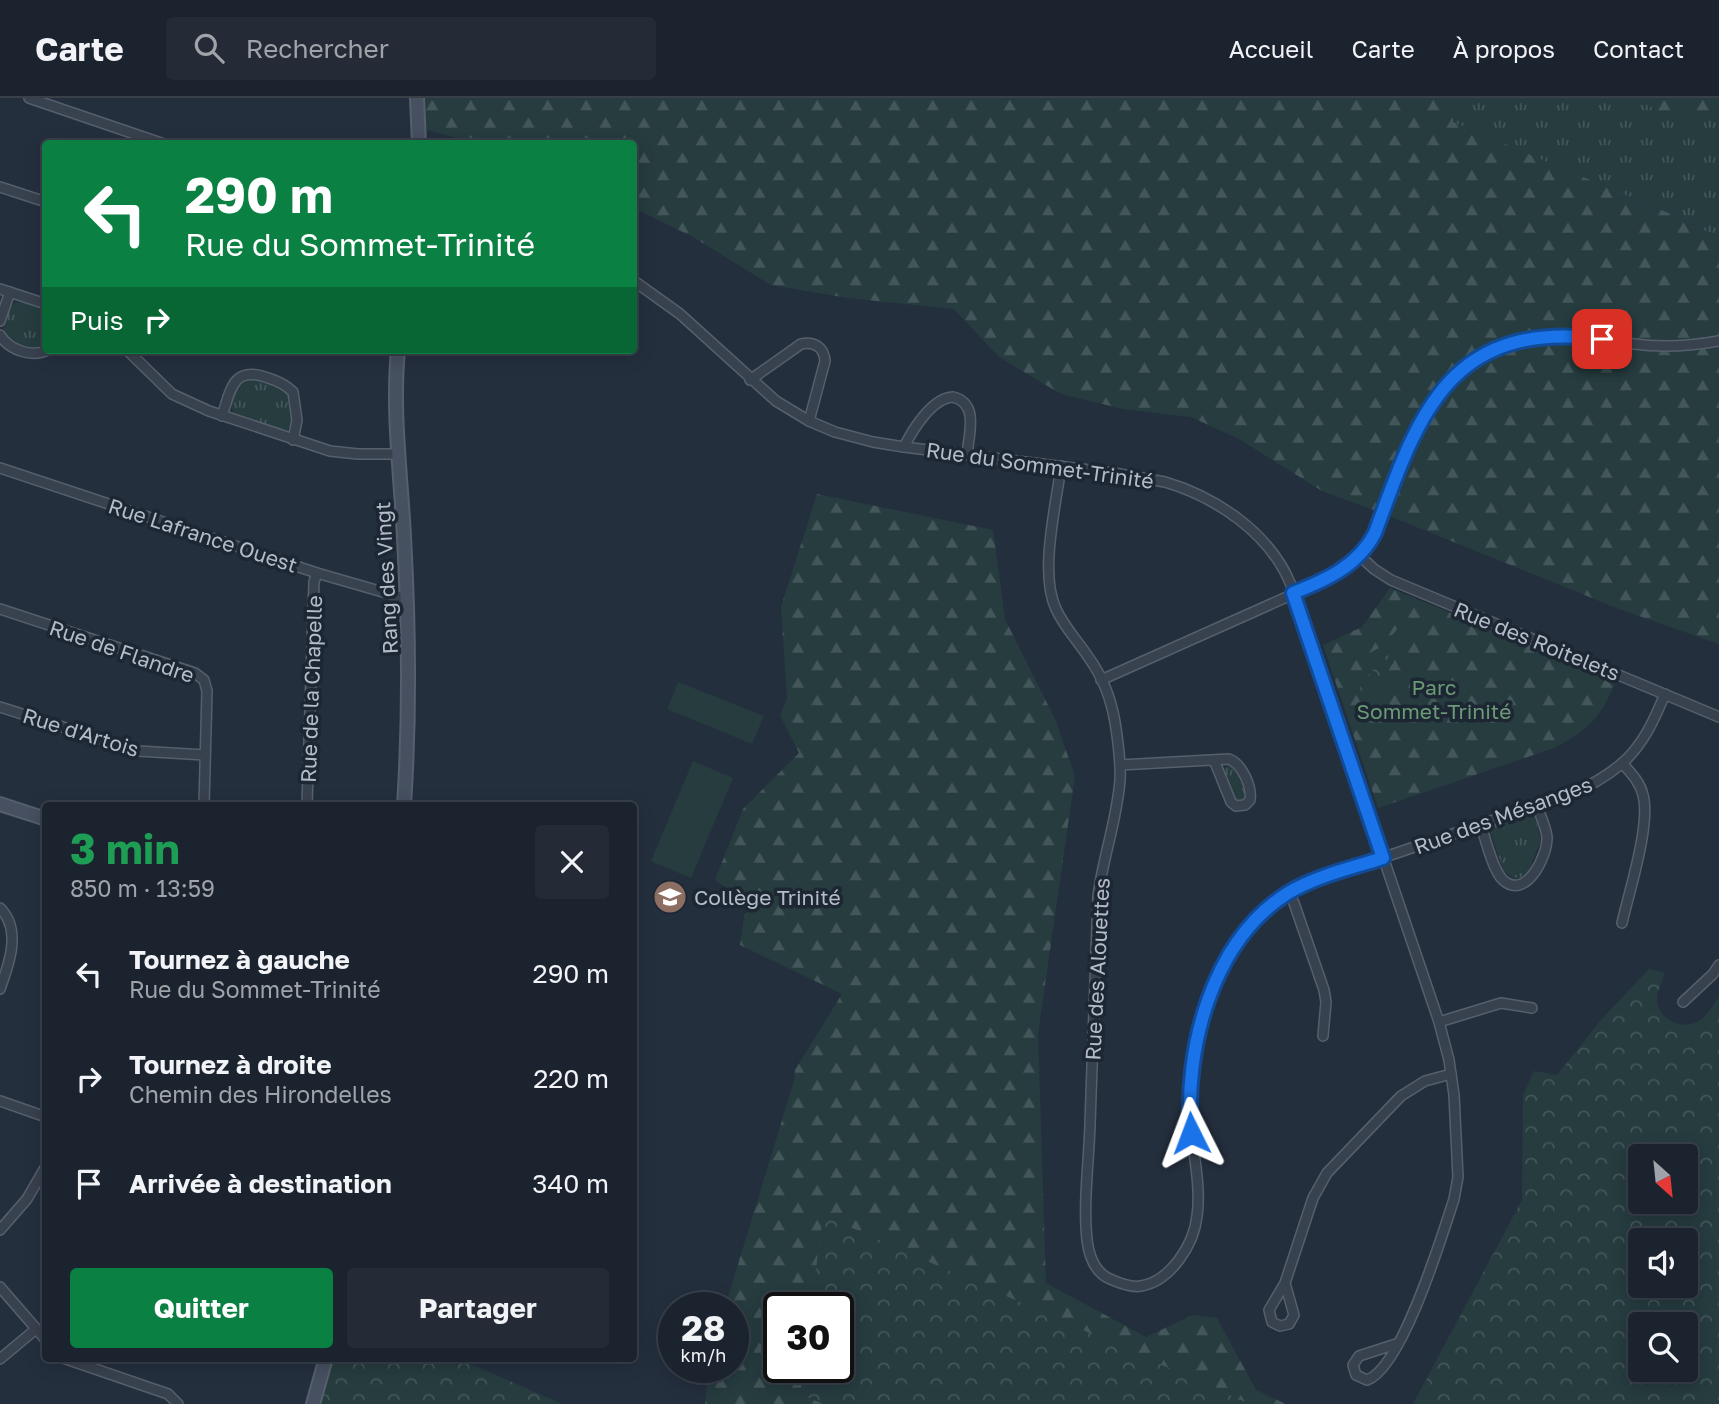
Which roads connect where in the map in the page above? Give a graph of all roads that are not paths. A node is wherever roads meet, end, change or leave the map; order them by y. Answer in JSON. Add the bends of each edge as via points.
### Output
{"nodes":[{"id":1,"x":32,"y":98,"type":"edge"},
{"id":2,"x":417,"y":98,"type":"edge"},
{"id":3,"x":153,"y":140,"type":"edge"},
{"id":4,"x":419,"y":140,"type":"edge"},
{"id":5,"x":0,"y":187,"type":"edge"},
{"id":6,"x":42,"y":201,"type":"edge"},
{"id":7,"x":637,"y":283,"type":"edge"},
{"id":8,"x":0,"y":289,"type":"edge"},
{"id":9,"x":10,"y":292,"type":"junction"},
{"id":10,"x":42,"y":303,"type":"edge"},
{"id":11,"x":0,"y":321,"type":"edge"},
{"id":12,"x":0,"y":335,"type":"edge"},
{"id":13,"x":1719,"y":341,"type":"edge"},
{"id":14,"x":42,"y":352,"type":"edge"},
{"id":15,"x":131,"y":354,"type":"edge"},
{"id":16,"x":398,"y":354,"type":"edge"},
{"id":17,"x":750,"y":380,"type":"junction"},
{"id":18,"x":222,"y":416,"type":"junction"},
{"id":19,"x":809,"y":421,"type":"junction"},
{"id":20,"x":293,"y":440,"type":"junction"},
{"id":21,"x":904,"y":447,"type":"junction"},
{"id":22,"x":398,"y":454,"type":"junction"},
{"id":23,"x":967,"y":454,"type":"junction"},
{"id":24,"x":1061,"y":466,"type":"junction"},
{"id":25,"x":0,"y":468,"type":"edge"},
{"id":26,"x":1360,"y":556,"type":"junction"},
{"id":27,"x":317,"y":573,"type":"junction"},
{"id":28,"x":1293,"y":593,"type":"junction"},
{"id":29,"x":407,"y":599,"type":"junction"},
{"id":30,"x":0,"y":609,"type":"edge"},
{"id":31,"x":1101,"y":680,"type":"junction"},
{"id":32,"x":1665,"y":694,"type":"junction"},
{"id":33,"x":0,"y":707,"type":"edge"},
{"id":34,"x":1719,"y":717,"type":"edge"},
{"id":35,"x":205,"y":755,"type":"junction"},
{"id":36,"x":1214,"y":760,"type":"junction"},
{"id":37,"x":1622,"y":763,"type":"junction"},
{"id":38,"x":1120,"y":765,"type":"junction"},
{"id":39,"x":204,"y":802,"type":"edge"},
{"id":40,"x":307,"y":802,"type":"edge"},
{"id":41,"x":404,"y":802,"type":"edge"},
{"id":42,"x":0,"y":804,"type":"edge"},
{"id":43,"x":1537,"y":806,"type":"junction"},
{"id":44,"x":42,"y":818,"type":"edge"},
{"id":45,"x":1481,"y":825,"type":"junction"},
{"id":46,"x":1383,"y":858,"type":"junction"},
{"id":47,"x":1289,"y":893,"type":"junction"},
{"id":48,"x":0,"y":908,"type":"edge"},
{"id":49,"x":1622,"y":923,"type":"dead end"},
{"id":50,"x":1719,"y":965,"type":"edge"},
{"id":51,"x":0,"y":989,"type":"edge"},
{"id":52,"x":1683,"y":1002,"type":"dead end"},
{"id":53,"x":1532,"y":1008,"type":"dead end"},
{"id":54,"x":1438,"y":1022,"type":"junction"},
{"id":55,"x":1323,"y":1036,"type":"dead end"},
{"id":56,"x":1451,"y":1074,"type":"junction"},
{"id":57,"x":0,"y":1101,"type":"edge"},
{"id":58,"x":42,"y":1115,"type":"edge"},
{"id":59,"x":42,"y":1173,"type":"edge"},
{"id":60,"x":0,"y":1230,"type":"edge"},
{"id":61,"x":1104,"y":1276,"type":"joint"},
{"id":62,"x":1285,"y":1283,"type":"dead end"},
{"id":63,"x":0,"y":1287,"type":"edge"},
{"id":64,"x":36,"y":1329,"type":"junction"},
{"id":65,"x":42,"y":1336,"type":"edge"},
{"id":66,"x":1396,"y":1344,"type":"junction"},
{"id":67,"x":0,"y":1359,"type":"edge"},
{"id":68,"x":75,"y":1362,"type":"edge"},
{"id":69,"x":325,"y":1362,"type":"edge"},
{"id":70,"x":178,"y":1404,"type":"edge"},
{"id":71,"x":313,"y":1404,"type":"edge"}],
"edges":[{"from":1,"to":3,"type":"street"},
{"from":2,"to":4,"type":"street"},
{"from":5,"to":6,"type":"street"},
{"from":7,"to":17,"type":"street","name":"Rue du Sommet-Trinité","via":[[680,314]]},
{"from":8,"to":9,"type":"street"},
{"from":9,"to":10,"type":"street"},
{"from":9,"to":11,"type":"street"},
{"from":12,"to":14,"type":"street","via":[[19,350]]},
{"from":13,"to":26,"type":"street","via":[[1659,346],[1547,335],[1481,357],[1452,378],[1426,410],[1375,533]]},
{"from":15,"to":18,"type":"street","via":[[172,394]]},
{"from":16,"to":22,"type":"street","name":"Rang des Vingt"},
{"from":17,"to":19,"type":"street","name":"Rue du Sommet-Trinité"},
{"from":17,"to":19,"type":"street","via":[[801,344],[817,346],[825,361]]},
{"from":18,"to":20,"type":"street"},
{"from":18,"to":20,"type":"street","via":[[236,380],[258,374],[293,392],[297,411]]},
{"from":19,"to":21,"type":"street","name":"Rue du Sommet-Trinité","via":[[854,438]]},
{"from":20,"to":22,"type":"street","via":[[349,454]]},
{"from":21,"to":23,"type":"street","name":"Rue du Sommet-Trinité"},
{"from":21,"to":23,"type":"street","via":[[939,401],[953,397],[964,401],[970,411]]},
{"from":22,"to":29,"type":"street","name":"Rang des Vingt"},
{"from":23,"to":24,"type":"street","name":"Rue du Sommet-Trinité"},
{"from":24,"to":28,"type":"street","name":"Rue du Sommet-Trinité","via":[[1153,479],[1211,500],[1263,543]]},
{"from":24,"to":31,"type":"street","name":"Rue des Alouettes","via":[[1047,572],[1049,591],[1060,617]]},
{"from":25,"to":27,"type":"street","name":"Rue Lafrance Ouest"},
{"from":26,"to":28,"type":"street","via":[[1337,573]]},
{"from":26,"to":32,"type":"street","name":"Rue des Roitelets","via":[[1391,580]]},
{"from":27,"to":29,"type":"street","name":"Rue Lafrance Ouest"},
{"from":27,"to":40,"type":"street","name":"Rue de la Chapelle"},
{"from":28,"to":31,"type":"street"},
{"from":28,"to":46,"type":"street","name":"Rue du Sommet-Trinité"},
{"from":29,"to":41,"type":"street","name":"Rang des Vingt","via":[[410,690]]},
{"from":30,"to":35,"type":"street","name":"Rue de Flandre","via":[[200,676],[208,691]]},
{"from":31,"to":38,"type":"street","name":"Rue des Alouettes","via":[[1112,709]]},
{"from":32,"to":34,"type":"street","name":"Rue des Roitelets"},
{"from":32,"to":37,"type":"street","name":"Rue des Mésanges","via":[[1646,734]]},
{"from":33,"to":35,"type":"street","name":"Rue d'Artois","via":[[132,750]]},
{"from":35,"to":39,"type":"street","name":"Rue de Flandre"},
{"from":36,"to":36,"type":"street","via":[[1231,802],[1245,805],[1251,793],[1238,765],[1232,760]]},
{"from":36,"to":38,"type":"street"},
{"from":37,"to":43,"type":"street","name":"Rue des Mésanges","via":[[1588,788]]},
{"from":37,"to":49,"type":"street","via":[[1639,785],[1645,808],[1639,857]]},
{"from":38,"to":61,"type":"street","name":"Rue des Alouettes","via":[[1116,810],[1098,896],[1088,1178],[1088,1241],[1095,1268]]},
{"from":42,"to":44,"type":"street"},
{"from":43,"to":45,"type":"street","name":"Rue des Mésanges"},
{"from":43,"to":45,"type":"street","via":[[1547,841],[1532,876],[1523,884],[1510,884],[1500,877]]},
{"from":45,"to":46,"type":"street","name":"Rue des Mésanges"},
{"from":46,"to":47,"type":"street","name":"Rue des Mésanges"},
{"from":46,"to":54,"type":"street","name":"Rue du Sommet-Trinité"},
{"from":47,"to":55,"type":"street","via":[[1324,990]]},
{"from":47,"to":61,"type":"street","name":"Rue des Mésanges","via":[[1235,944],[1211,992],[1190,1082],[1198,1209],[1187,1247],[1170,1269],[1146,1285],[1129,1285]]},
{"from":48,"to":51,"type":"street","via":[[12,947]]},
{"from":50,"to":52,"type":"street"},
{"from":53,"to":54,"type":"street","via":[[1501,1003]]},
{"from":54,"to":56,"type":"street","name":"Rue du Sommet-Trinité"},
{"from":56,"to":62,"type":"street","via":[[1425,1081],[1401,1096],[1327,1173],[1313,1198]]},
{"from":56,"to":66,"type":"street","name":"Rue du Sommet-Trinité","via":[[1456,1194],[1411,1321]]},
{"from":57,"to":58,"type":"street"},
{"from":59,"to":60,"type":"street"},
{"from":63,"to":64,"type":"street"},
{"from":64,"to":65,"type":"street"},
{"from":64,"to":67,"type":"street"},
{"from":66,"to":66,"type":"street","name":"Rue du Sommet-Trinité","via":[[1359,1356],[1353,1365],[1356,1375],[1364,1380],[1374,1377]]},
{"from":68,"to":70,"type":"street","via":[[168,1394]]},
{"from":69,"to":71,"type":"street"}]}
